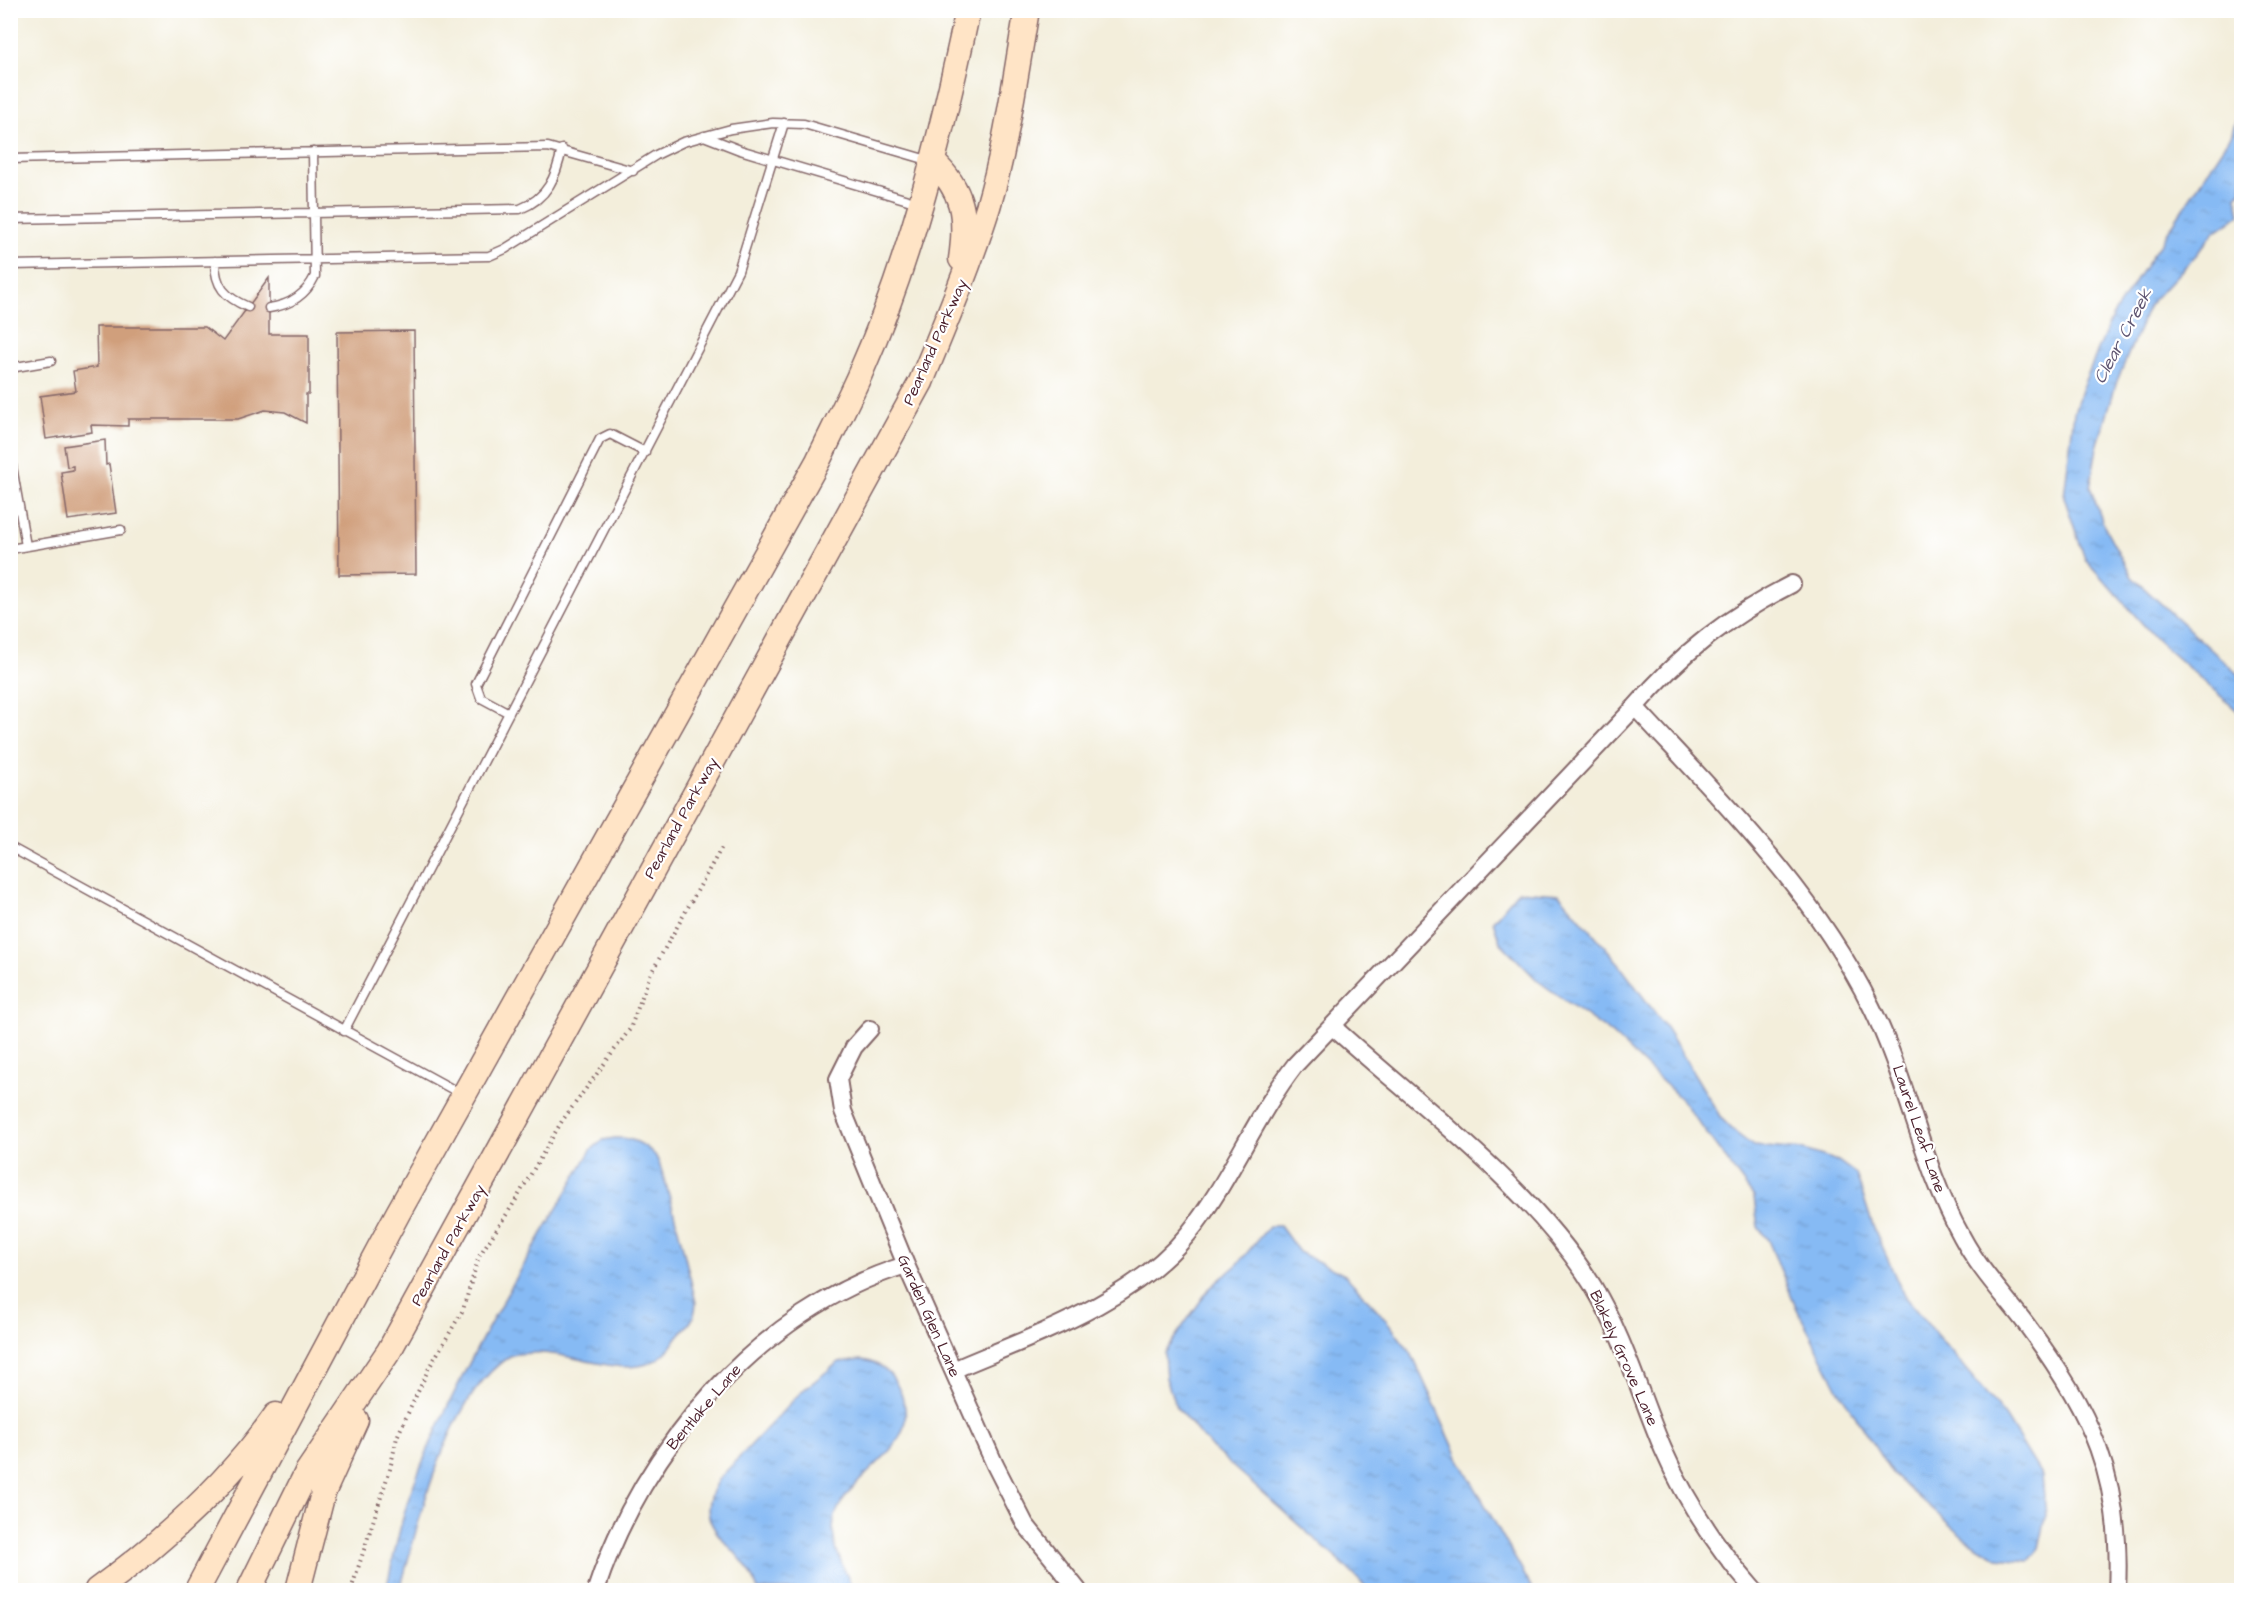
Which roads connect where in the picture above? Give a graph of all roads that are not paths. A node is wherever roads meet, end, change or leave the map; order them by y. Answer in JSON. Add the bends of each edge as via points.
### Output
{"nodes":[{"id":1,"x":968,"y":10,"type":"edge"},
{"id":2,"x":1027,"y":10,"type":"edge"},
{"id":3,"x":784,"y":123,"type":"junction"},
{"id":4,"x":704,"y":136,"type":"junction"},
{"id":5,"x":562,"y":149,"type":"junction"},
{"id":6,"x":313,"y":152,"type":"junction"},
{"id":7,"x":10,"y":159,"type":"edge"},
{"id":8,"x":771,"y":159,"type":"junction"},
{"id":9,"x":932,"y":161,"type":"junction"},
{"id":10,"x":633,"y":171,"type":"junction"},
{"id":11,"x":920,"y":204,"type":"junction"},
{"id":12,"x":314,"y":213,"type":"junction"},
{"id":13,"x":10,"y":219,"type":"edge"},
{"id":14,"x":315,"y":259,"type":"junction"},
{"id":15,"x":215,"y":261,"type":"junction"},
{"id":16,"x":10,"y":265,"type":"edge"},
{"id":17,"x":956,"y":300,"type":"junction"},
{"id":18,"x":248,"y":307,"type":"dead end"},
{"id":19,"x":269,"y":308,"type":"dead end"},
{"id":20,"x":51,"y":361,"type":"dead end"},
{"id":21,"x":10,"y":368,"type":"edge"},
{"id":22,"x":645,"y":452,"type":"junction"},
{"id":23,"x":10,"y":455,"type":"edge"},
{"id":24,"x":121,"y":530,"type":"dead end"},
{"id":25,"x":26,"y":546,"type":"junction"},
{"id":26,"x":10,"y":549,"type":"edge"},
{"id":27,"x":1792,"y":584,"type":"dead end"},
{"id":28,"x":1635,"y":707,"type":"junction"},
{"id":29,"x":509,"y":712,"type":"junction"},
{"id":30,"x":10,"y":847,"type":"edge"},
{"id":31,"x":1333,"y":1027,"type":"junction"},
{"id":32,"x":870,"y":1029,"type":"dead end"},
{"id":33,"x":344,"y":1031,"type":"junction"},
{"id":34,"x":463,"y":1096,"type":"junction"},
{"id":35,"x":906,"y":1265,"type":"junction"},
{"id":36,"x":324,"y":1347,"type":"junction"},
{"id":37,"x":389,"y":1351,"type":"junction"},
{"id":38,"x":953,"y":1370,"type":"junction"},
{"id":39,"x":97,"y":1590,"type":"edge"},
{"id":40,"x":197,"y":1590,"type":"edge"},
{"id":41,"x":249,"y":1590,"type":"edge"},
{"id":42,"x":298,"y":1590,"type":"edge"},
{"id":43,"x":596,"y":1590,"type":"edge"},
{"id":44,"x":1078,"y":1590,"type":"edge"},
{"id":45,"x":1754,"y":1590,"type":"edge"},
{"id":46,"x":2117,"y":1590,"type":"edge"}],
"edges":[{"from":1,"to":9,"type":"main road"},
{"from":2,"to":17,"type":"main road","name":"Pearland Parkway","via":[[988,205]]},
{"from":3,"to":4,"type":"lane"},
{"from":3,"to":8,"type":"lane"},
{"from":3,"to":9,"type":"lane","via":[[804,124]]},
{"from":4,"to":8,"type":"lane"},
{"from":4,"to":10,"type":"lane","via":[[665,150]]},
{"from":5,"to":6,"type":"lane"},
{"from":5,"to":10,"type":"lane"},
{"from":5,"to":12,"type":"lane","via":[[547,191],[533,204],[520,209]]},
{"from":6,"to":7,"type":"lane"},
{"from":6,"to":12,"type":"lane"},
{"from":8,"to":11,"type":"lane"},
{"from":8,"to":22,"type":"lane","via":[[738,271]]},
{"from":9,"to":11,"type":"main road"},
{"from":9,"to":17,"type":"main road","via":[[947,175],[962,202],[963,244]]},
{"from":10,"to":14,"type":"lane","via":[[489,256]]},
{"from":11,"to":34,"type":"main road","via":[[861,373],[818,461]]},
{"from":12,"to":13,"type":"lane"},
{"from":12,"to":14,"type":"lane"},
{"from":14,"to":15,"type":"lane"},
{"from":14,"to":19,"type":"lane","via":[[315,276],[309,288],[295,300]]},
{"from":15,"to":16,"type":"lane"},
{"from":15,"to":18,"type":"lane","via":[[217,282],[223,292]]},
{"from":17,"to":37,"type":"main road","name":"Pearland Parkway","via":[[921,382]]},
{"from":20,"to":21,"type":"lane"},
{"from":22,"to":29,"type":"lane"},
{"from":22,"to":29,"type":"lane","via":[[610,434],[600,439],[476,684],[481,698]]},
{"from":23,"to":25,"type":"lane"},
{"from":24,"to":25,"type":"lane"},
{"from":25,"to":26,"type":"lane"},
{"from":27,"to":28,"type":"street","via":[[1741,612],[1694,645]]},
{"from":28,"to":31,"type":"street"},
{"from":28,"to":46,"type":"street","name":"Laurel Leaf Lane","via":[[1799,889],[1870,1004],[1889,1043],[1946,1206],[1962,1237],[2047,1353],[2100,1447],[2116,1525]]},
{"from":29,"to":33,"type":"lane"},
{"from":30,"to":33,"type":"lane"},
{"from":31,"to":38,"type":"street","via":[[1273,1094],[1214,1198],[1187,1236],[1158,1263],[1099,1306]]},
{"from":31,"to":45,"type":"street","name":"Blakely Grove Lane","via":[[1515,1189],[1559,1238],[1609,1316],[1662,1447],[1695,1513],[1718,1548]]},
{"from":32,"to":35,"type":"street","name":"Garden Glen Lane","via":[[844,1062],[838,1079],[839,1096]]},
{"from":33,"to":34,"type":"lane"},
{"from":34,"to":36,"type":"main road"},
{"from":35,"to":38,"type":"street","name":"Garden Glen Lane"},
{"from":35,"to":43,"type":"street","name":"Bentlake Lane","via":[[824,1302],[741,1362],[685,1426],[636,1496]]},
{"from":36,"to":39,"type":"main road","via":[[273,1420],[225,1478],[173,1529]]},
{"from":36,"to":40,"type":"main road"},
{"from":37,"to":41,"type":"main road","name":"Pearland Parkway","via":[[307,1472]]},
{"from":37,"to":42,"type":"main road","via":[[323,1493]]},
{"from":38,"to":44,"type":"street","name":"Garden Glen Lane","via":[[994,1465],[1025,1524]]}]}
